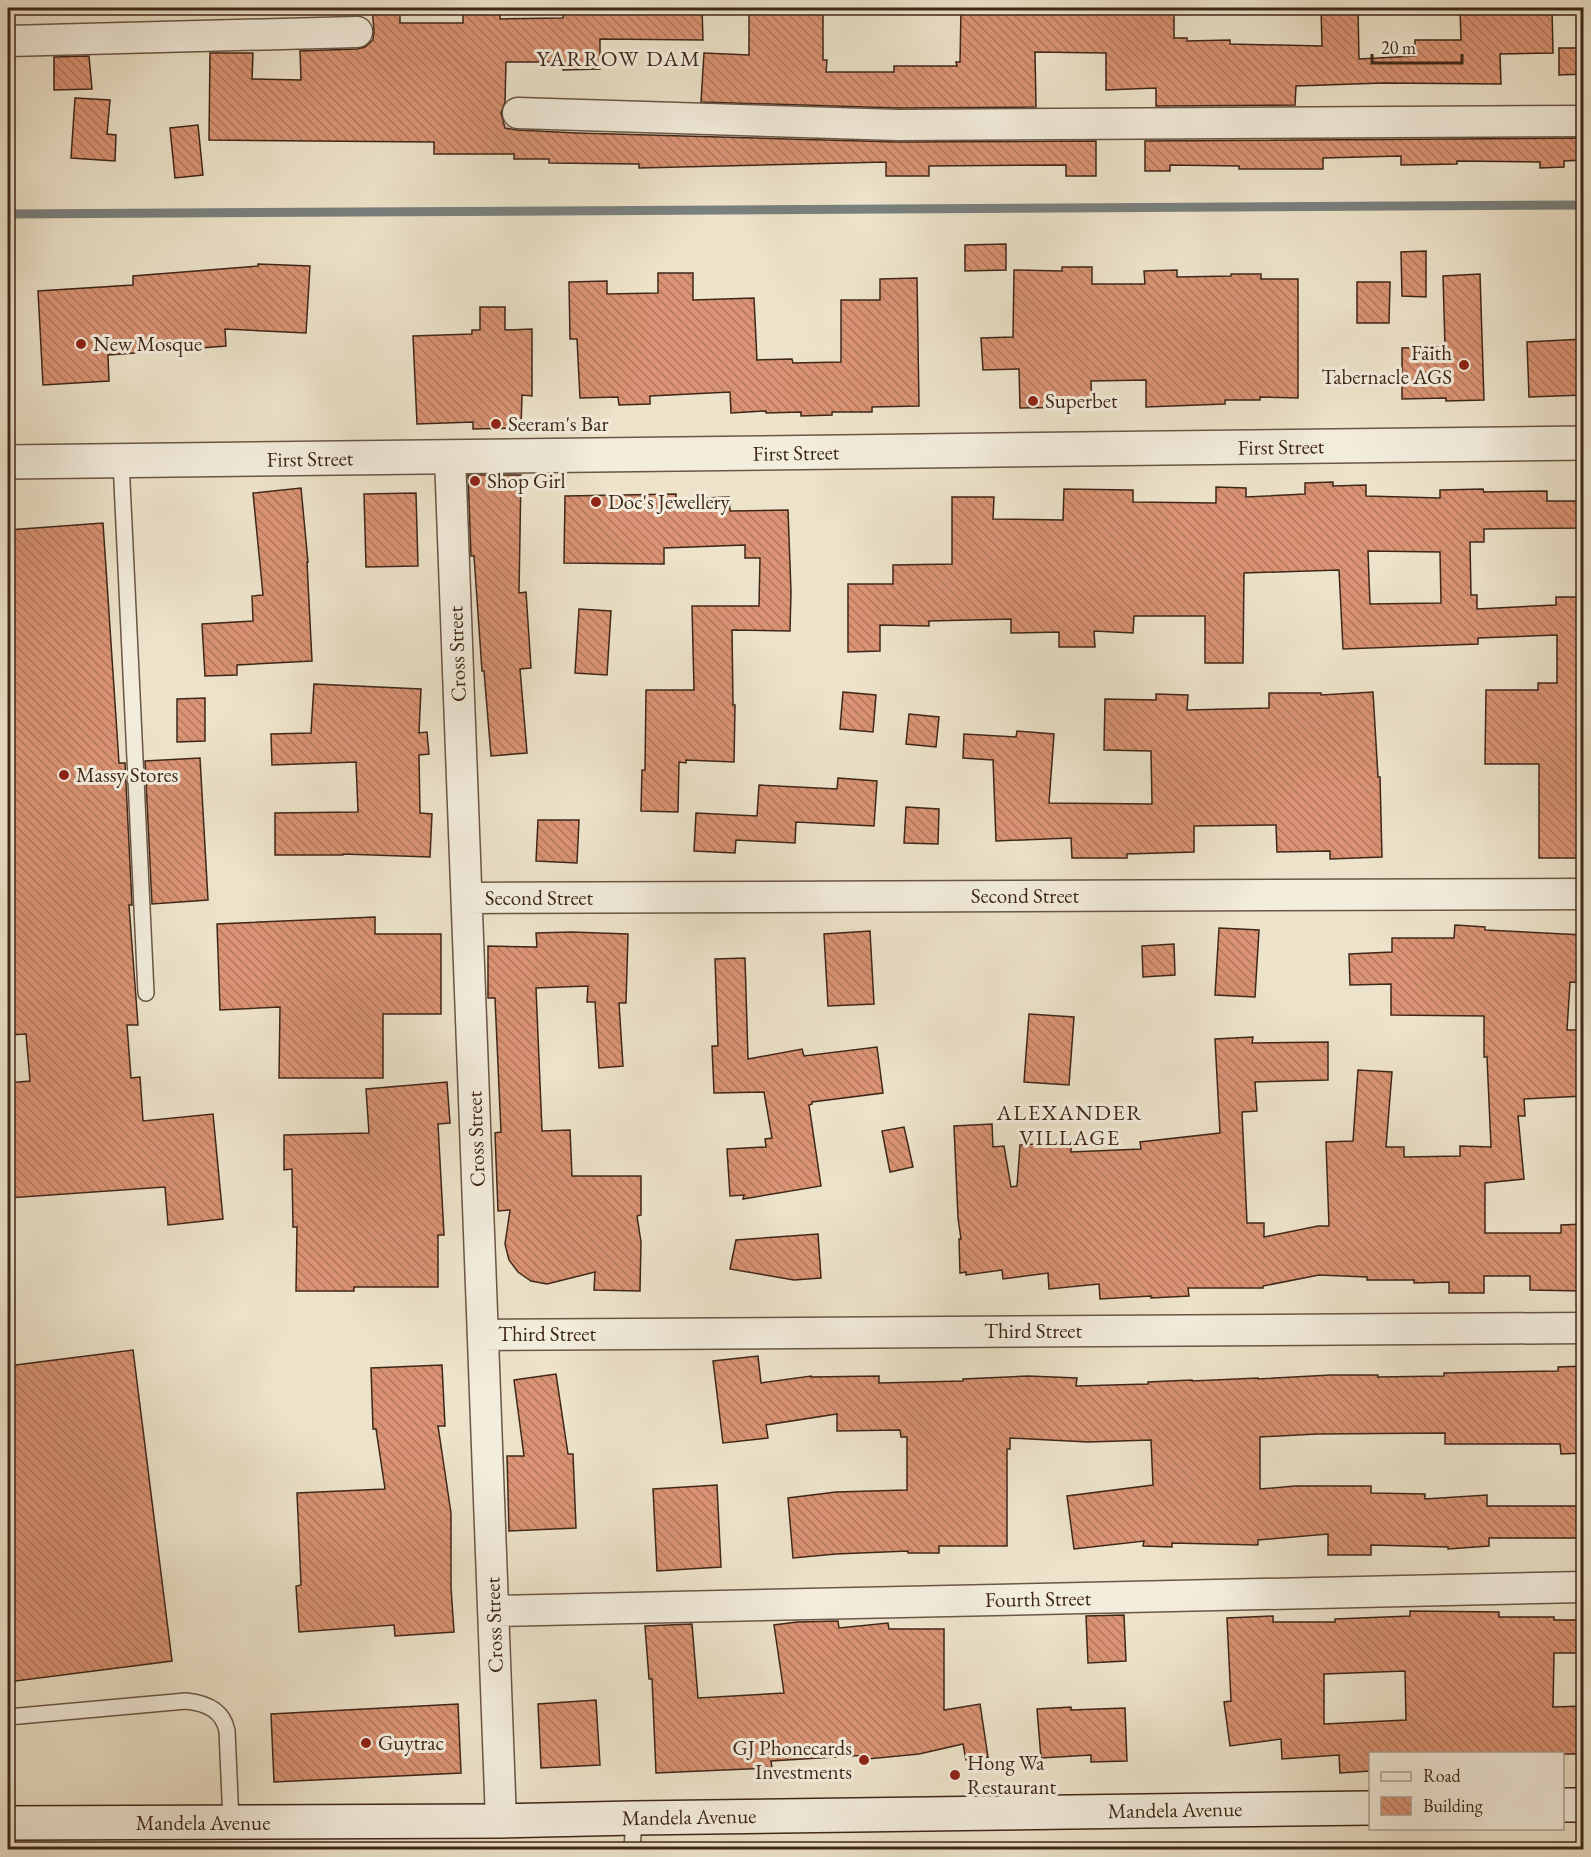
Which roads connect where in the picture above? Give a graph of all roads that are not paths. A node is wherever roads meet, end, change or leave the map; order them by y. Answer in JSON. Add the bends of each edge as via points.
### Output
{"nodes":[{"id":1,"x":357,"y":32,"type":"dead end"},
{"id":2,"x":8,"y":41,"type":"edge"},
{"id":3,"x":518,"y":113,"type":"dead end"},
{"id":4,"x":1584,"y":121,"type":"edge"},
{"id":5,"x":1584,"y":443,"type":"edge"},
{"id":6,"x":450,"y":457,"type":"junction"},
{"id":7,"x":121,"y":461,"type":"junction"},
{"id":8,"x":8,"y":462,"type":"edge"},
{"id":9,"x":1584,"y":894,"type":"edge"},
{"id":10,"x":467,"y":898,"type":"junction"},
{"id":11,"x":146,"y":993,"type":"dead end"},
{"id":12,"x":1584,"y":1328,"type":"edge"},
{"id":13,"x":483,"y":1335,"type":"junction"},
{"id":14,"x":1584,"y":1587,"type":"edge"},
{"id":15,"x":494,"y":1611,"type":"junction"},
{"id":16,"x":8,"y":1717,"type":"edge"},
{"id":17,"x":1564,"y":1805,"type":"edge"},
{"id":18,"x":1584,"y":1805,"type":"edge"},
{"id":19,"x":1369,"y":1808,"type":"edge"},
{"id":20,"x":501,"y":1821,"type":"junction"},
{"id":21,"x":231,"y":1822,"type":"junction"},
{"id":22,"x":8,"y":1823,"type":"edge"},
{"id":23,"x":633,"y":1834,"type":"edge"}],
"edges":[{"from":1,"to":2,"type":"street"},
{"from":3,"to":4,"type":"street","via":[[898,125]]},
{"from":5,"to":6,"type":"street","name":"First Street"},
{"from":6,"to":7,"type":"street","name":"First Street"},
{"from":6,"to":10,"type":"street","name":"Cross Street"},
{"from":7,"to":8,"type":"street","name":"First Street"},
{"from":7,"to":11,"type":"lane"},
{"from":9,"to":10,"type":"street","name":"Second Street"},
{"from":10,"to":13,"type":"street","name":"Cross Street"},
{"from":12,"to":13,"type":"street","name":"Third Street"},
{"from":13,"to":15,"type":"street","name":"Cross Street"},
{"from":14,"to":15,"type":"street","name":"Fourth Street"},
{"from":15,"to":20,"type":"street","name":"Cross Street"},
{"from":16,"to":21,"type":"lane","via":[[186,1701],[211,1707],[223,1719],[227,1731]]},
{"from":17,"to":18,"type":"street"},
{"from":19,"to":23,"type":"street","name":"Mandela Avenue"},
{"from":20,"to":21,"type":"street","name":"Mandela Avenue"},
{"from":20,"to":23,"type":"street","name":"Mandela Avenue"},
{"from":21,"to":22,"type":"street","name":"Mandela Avenue"}]}
